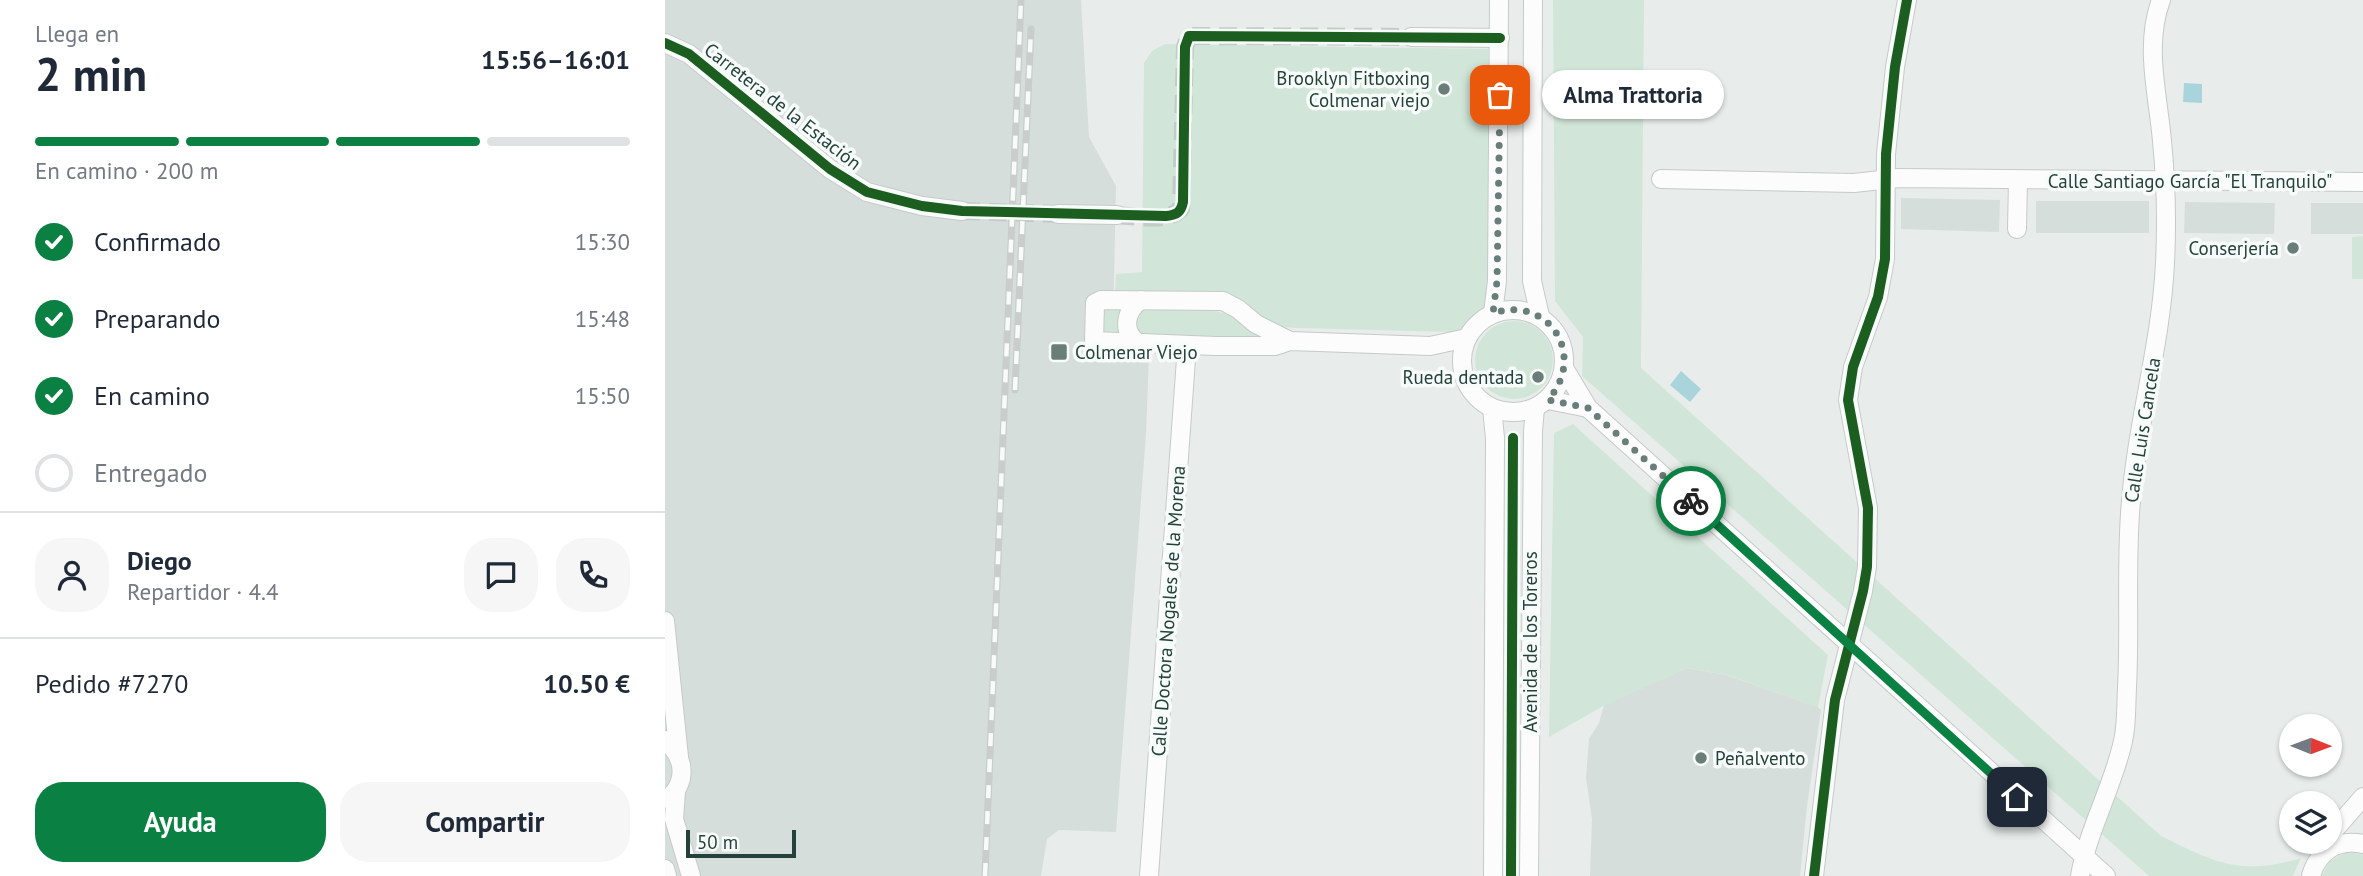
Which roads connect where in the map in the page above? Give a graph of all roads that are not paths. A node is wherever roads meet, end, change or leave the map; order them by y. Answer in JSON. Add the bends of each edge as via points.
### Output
{"nodes":[{"id":1,"x":1499,"y":0,"type":"edge"},
{"id":2,"x":1533,"y":0,"type":"edge"},
{"id":3,"x":1907,"y":0,"type":"edge"},
{"id":4,"x":2161,"y":0,"type":"edge"},
{"id":5,"x":1411,"y":37,"type":"tunnel mouth"},
{"id":6,"x":1500,"y":38,"type":"junction"},
{"id":7,"x":665,"y":43,"type":"edge"},
{"id":8,"x":1661,"y":179,"type":"dead end"},
{"id":9,"x":1885,"y":180,"type":"junction"},
{"id":10,"x":2018,"y":180,"type":"junction"},
{"id":11,"x":2165,"y":181,"type":"junction"},
{"id":12,"x":2363,"y":182,"type":"edge"},
{"id":13,"x":962,"y":211,"type":"tunnel mouth"},
{"id":14,"x":1058,"y":214,"type":"tunnel mouth"},
{"id":15,"x":1117,"y":215,"type":"tunnel mouth"},
{"id":16,"x":2017,"y":229,"type":"dead end"},
{"id":17,"x":1141,"y":300,"type":"junction"},
{"id":18,"x":1493,"y":313,"type":"junction"},
{"id":19,"x":1540,"y":316,"type":"junction"},
{"id":20,"x":1467,"y":338,"type":"junction"},
{"id":21,"x":1290,"y":341,"type":"junction"},
{"id":22,"x":1139,"y":343,"type":"junction"},
{"id":23,"x":1187,"y":345,"type":"junction"},
{"id":24,"x":1430,"y":346,"type":"junction"},
{"id":25,"x":1462,"y":362,"type":"junction"},
{"id":26,"x":1564,"y":368,"type":"junction"},
{"id":27,"x":1542,"y":404,"type":"junction"},
{"id":28,"x":1492,"y":408,"type":"junction"},
{"id":29,"x":1588,"y":408,"type":"junction"},
{"id":30,"x":665,"y":621,"type":"edge"},
{"id":31,"x":1849,"y":645,"type":"junction"},
{"id":32,"x":665,"y":740,"type":"edge"},
{"id":33,"x":680,"y":757,"type":"junction"},
{"id":34,"x":670,"y":796,"type":"edge"},
{"id":35,"x":2363,"y":797,"type":"edge"},
{"id":36,"x":2342,"y":821,"type":"edge"},
{"id":37,"x":2342,"y":844,"type":"edge"},
{"id":38,"x":2363,"y":844,"type":"edge"},
{"id":39,"x":2321,"y":854,"type":"edge"},
{"id":40,"x":2083,"y":856,"type":"junction"},
{"id":41,"x":665,"y":869,"type":"edge"},
{"id":42,"x":667,"y":876,"type":"edge"},
{"id":43,"x":691,"y":876,"type":"edge"},
{"id":44,"x":1149,"y":876,"type":"edge"},
{"id":45,"x":1493,"y":876,"type":"edge"},
{"id":46,"x":1529,"y":876,"type":"edge"},
{"id":47,"x":1814,"y":876,"type":"edge"},
{"id":48,"x":2080,"y":876,"type":"edge"},
{"id":49,"x":2106,"y":876,"type":"edge"},
{"id":50,"x":2311,"y":876,"type":"edge"}],
"edges":[{"from":1,"to":6,"type":"street"},
{"from":2,"to":19,"type":"street","via":[[1532,281]]},
{"from":3,"to":9,"type":"street","via":[[1895,67]]},
{"from":4,"to":11,"type":"street","name":"Calle Luis Cancela","via":[[2153,42]]},
{"from":5,"to":6,"type":"street"},
{"from":6,"to":18,"type":"street"},
{"from":7,"to":13,"type":"street","name":"Carretera de la Estación","via":[[689,54],[829,169],[867,192]]},
{"from":8,"to":9,"type":"street","name":"Calle Santiago García \"El Tranquilo\""},
{"from":9,"to":10,"type":"street","name":"Calle Santiago García \"El Tranquilo\""},
{"from":9,"to":31,"type":"street","via":[[1885,259],[1878,297],[1853,367],[1848,400],[1866,495],[1869,544]]},
{"from":10,"to":11,"type":"street","name":"Calle Santiago García \"El Tranquilo\""},
{"from":10,"to":16,"type":"street"},
{"from":11,"to":12,"type":"street","name":"Calle Santiago García \"El Tranquilo\""},
{"from":11,"to":40,"type":"street","name":"Calle Luis Cancela","via":[[2162,307],[2130,514],[2124,738]]},
{"from":14,"to":15,"type":"street"},
{"from":17,"to":21,"type":"street","via":[[1223,301]]},
{"from":17,"to":22,"type":"street","via":[[1130,311],[1126,326]]},
{"from":17,"to":22,"type":"street","via":[[1095,303],[1094,341]]},
{"from":18,"to":19,"type":"street","via":[[1522,310]]},
{"from":18,"to":20,"type":"street"},
{"from":19,"to":26,"type":"street","via":[[1560,339]]},
{"from":20,"to":24,"type":"street"},
{"from":20,"to":25,"type":"street"},
{"from":21,"to":23,"type":"street"},
{"from":21,"to":24,"type":"street"},
{"from":22,"to":23,"type":"street"},
{"from":23,"to":44,"type":"street","name":"Calle Doctora Nogales de la Morena"},
{"from":24,"to":25,"type":"street"},
{"from":25,"to":28,"type":"street","via":[[1473,394]]},
{"from":26,"to":27,"type":"street","via":[[1556,391]]},
{"from":26,"to":29,"type":"street"},
{"from":27,"to":28,"type":"street","via":[[1518,412]]},
{"from":27,"to":29,"type":"street"},
{"from":27,"to":46,"type":"street","name":"Avenida de los Toreros","via":[[1532,431]]},
{"from":28,"to":45,"type":"street","name":"Avenida de los Toreros","via":[[1496,438]]},
{"from":29,"to":31,"type":"street"},
{"from":30,"to":33,"type":"street"},
{"from":31,"to":40,"type":"street"},
{"from":31,"to":47,"type":"street","via":[[1835,700]]},
{"from":32,"to":33,"type":"street"},
{"from":33,"to":34,"type":"street","via":[[681,780]]},
{"from":34,"to":43,"type":"street"},
{"from":35,"to":36,"type":"street"},
{"from":37,"to":38,"type":"street"},
{"from":39,"to":50,"type":"street"},
{"from":40,"to":48,"type":"street","name":"Calle Luis Cancela"},
{"from":40,"to":49,"type":"street"},
{"from":41,"to":42,"type":"street"}]}
